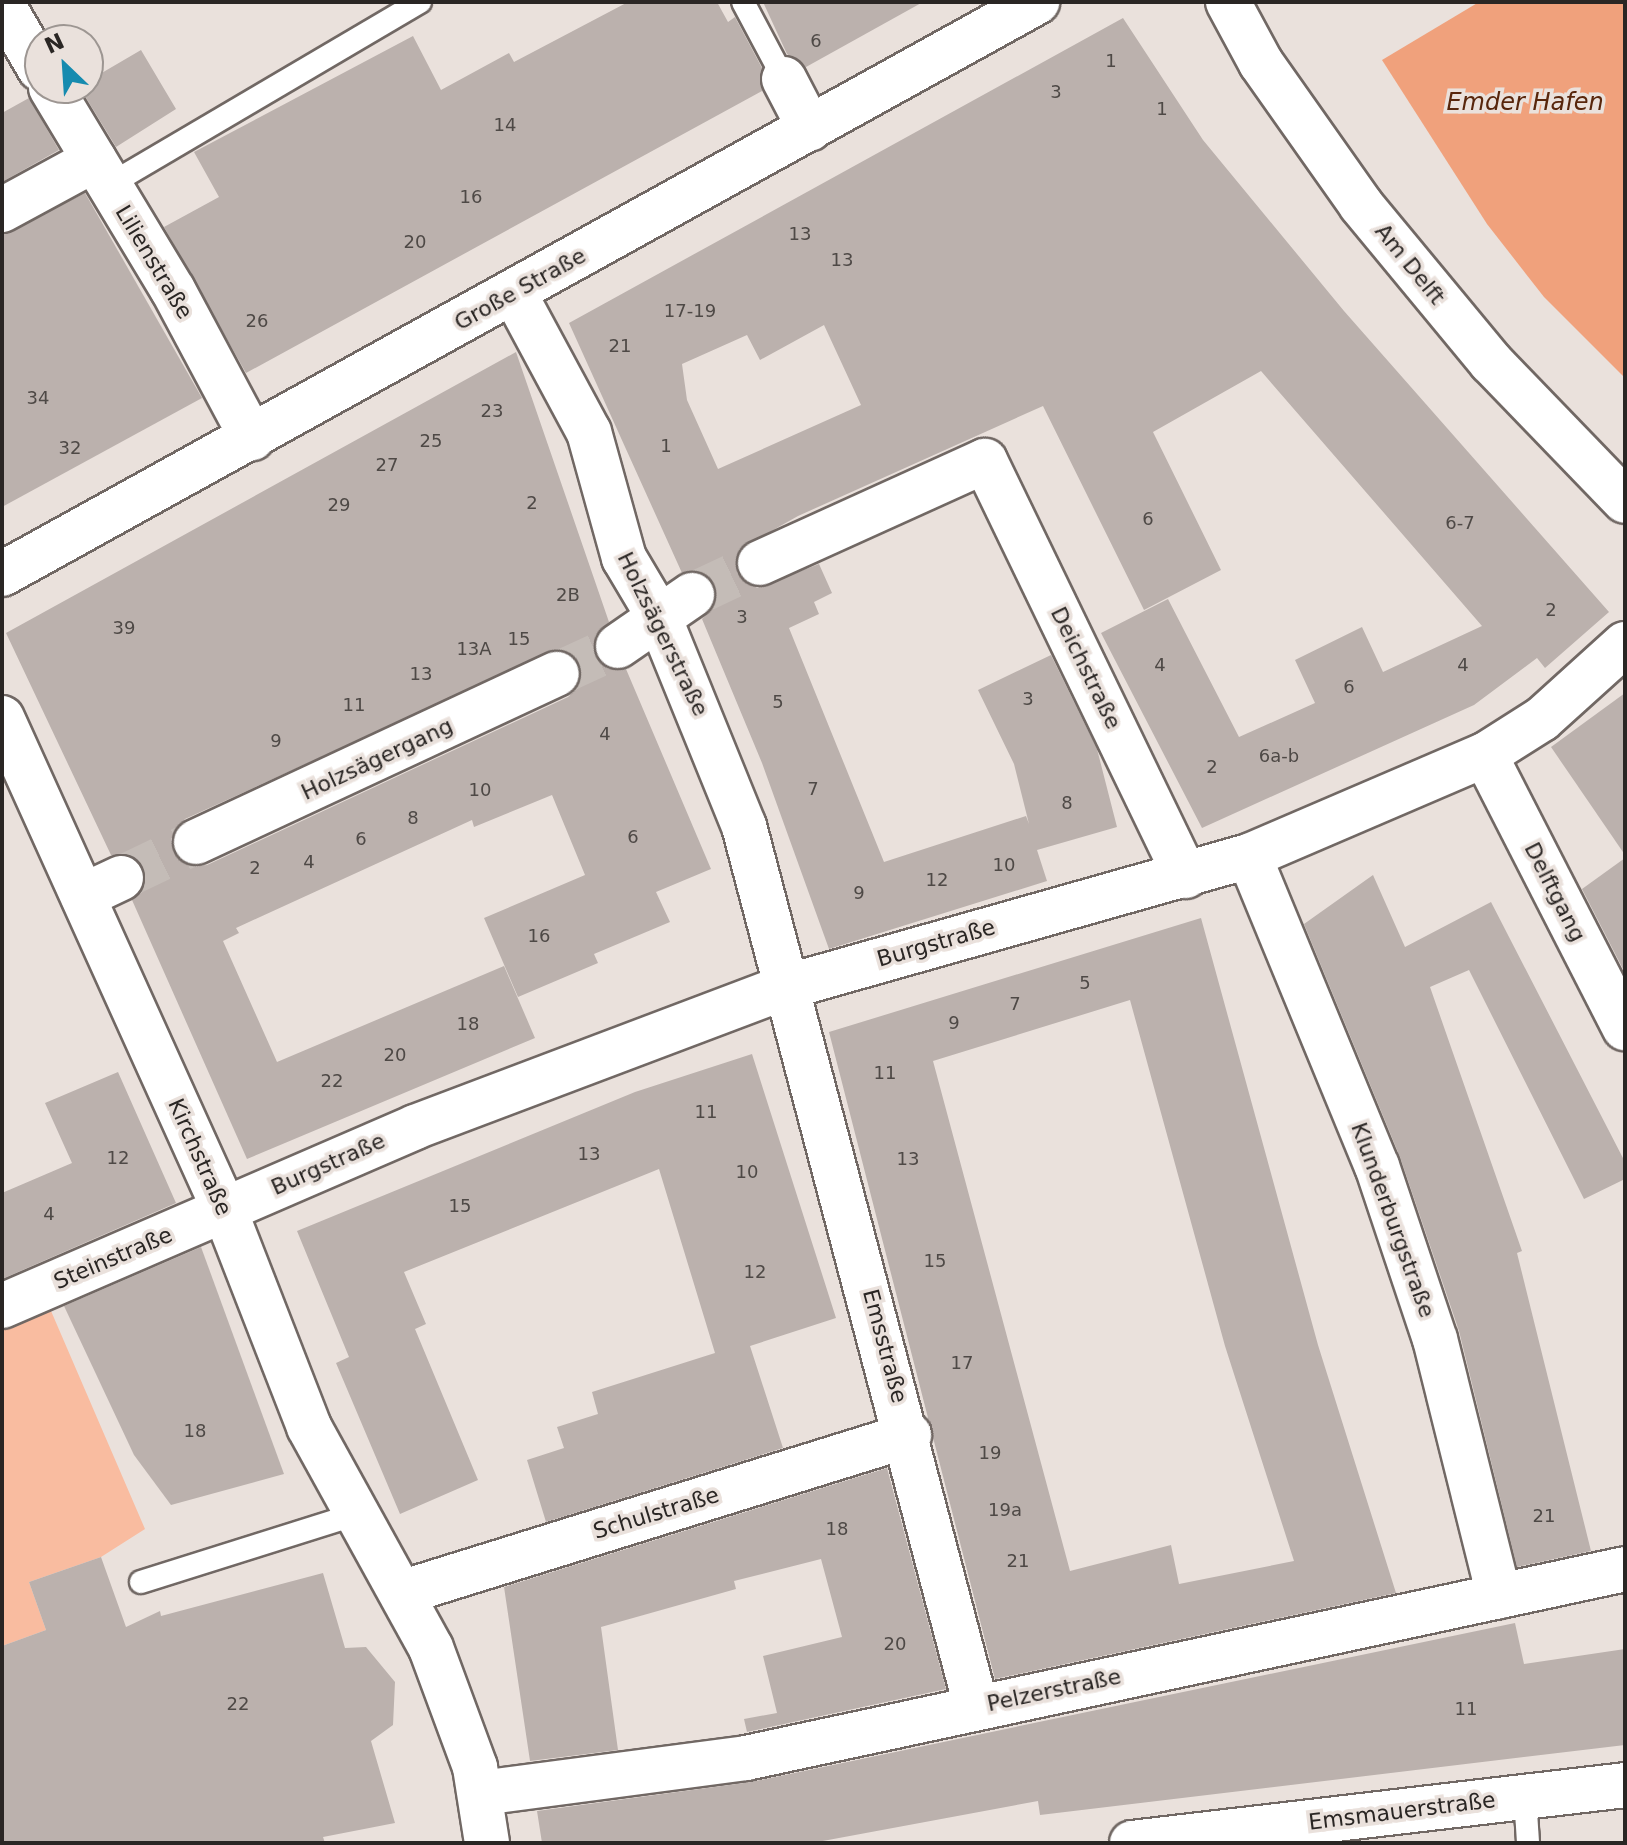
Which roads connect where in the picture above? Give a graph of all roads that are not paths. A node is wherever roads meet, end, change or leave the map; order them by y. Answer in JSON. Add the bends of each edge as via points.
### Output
{"nodes":[{"id":1,"x":420,"y":2,"type":"edge"},
{"id":2,"x":743,"y":2,"type":"edge"},
{"id":3,"x":1037,"y":2,"type":"edge"},
{"id":4,"x":1228,"y":2,"type":"edge"},
{"id":5,"x":2,"y":4,"type":"edge"},
{"id":6,"x":24,"y":42,"type":"edge"},
{"id":7,"x":784,"y":79,"type":"joint"},
{"id":8,"x":61,"y":104,"type":"edge"},
{"id":9,"x":810,"y":129,"type":"junction"},
{"id":10,"x":101,"y":172,"type":"junction"},
{"id":11,"x":2,"y":210,"type":"edge"},
{"id":12,"x":514,"y":293,"type":"junction"},
{"id":13,"x":252,"y":438,"type":"junction"},
{"id":14,"x":1625,"y":501,"type":"edge"},
{"id":15,"x":760,"y":563,"type":"tunnel mouth"},
{"id":16,"x":2,"y":574,"type":"edge"},
{"id":17,"x":675,"y":606,"type":"junction"},
{"id":18,"x":1625,"y":644,"type":"edge"},
{"id":19,"x":618,"y":646,"type":"tunnel mouth"},
{"id":20,"x":557,"y":674,"type":"tunnel mouth"},
{"id":21,"x":5,"y":725,"type":"edge"},
{"id":22,"x":1485,"y":755,"type":"junction"},
{"id":23,"x":196,"y":842,"type":"tunnel mouth"},
{"id":24,"x":1249,"y":856,"type":"junction"},
{"id":25,"x":1186,"y":876,"type":"junction"},
{"id":26,"x":786,"y":987,"type":"junction"},
{"id":27,"x":1625,"y":1028,"type":"edge"},
{"id":28,"x":225,"y":1211,"type":"junction"},
{"id":29,"x":2,"y":1306,"type":"edge"},
{"id":30,"x":909,"y":1435,"type":"junction"},
{"id":31,"x":353,"y":1515,"type":"junction"},
{"id":32,"x":1625,"y":1569,"type":"edge"},
{"id":33,"x":141,"y":1582,"type":"dead end"},
{"id":34,"x":404,"y":1592,"type":"junction"},
{"id":35,"x":1499,"y":1596,"type":"junction"},
{"id":36,"x":976,"y":1706,"type":"junction"},
{"id":37,"x":1625,"y":1785,"type":"edge"},
{"id":38,"x":481,"y":1793,"type":"junction"},
{"id":39,"x":1525,"y":1796,"type":"junction"},
{"id":40,"x":487,"y":1843,"type":"edge"},
{"id":41,"x":1132,"y":1843,"type":"edge"},
{"id":42,"x":1528,"y":1843,"type":"edge"}],
"edges":[{"from":1,"to":10,"type":"lane"},
{"from":2,"to":7,"type":"lane"},
{"from":3,"to":9,"type":"street","name":"Große Straße"},
{"from":4,"to":14,"type":"street","name":"Am Delft","via":[[1275,83],[1361,205],[1491,362]]},
{"from":5,"to":6,"type":"street"},
{"from":7,"to":9,"type":"street"},
{"from":8,"to":10,"type":"street","name":"Lilienstraße"},
{"from":9,"to":12,"type":"street","name":"Große Straße"},
{"from":10,"to":11,"type":"street"},
{"from":10,"to":13,"type":"street","name":"Lilienstraße","via":[[173,290]]},
{"from":12,"to":13,"type":"street","name":"Große Straße"},
{"from":12,"to":17,"type":"street","name":"Holzsägerstraße","via":[[598,454],[624,558]]},
{"from":13,"to":16,"type":"street","name":"Große Straße"},
{"from":15,"to":25,"type":"street","name":"Deichstraße","via":[[985,461]]},
{"from":17,"to":19,"type":"street"},
{"from":17,"to":26,"type":"street","name":"Holzsägerstraße","via":[[744,826]]},
{"from":18,"to":22,"type":"street","name":"Burgstraße","via":[[1542,719]]},
{"from":20,"to":23,"type":"street","name":"Holzsägergang"},
{"from":21,"to":28,"type":"street","name":"Kirchstraße","via":[[102,887]]},
{"from":22,"to":24,"type":"street","name":"Burgstraße"},
{"from":22,"to":27,"type":"street","name":"Delftgang"},
{"from":24,"to":25,"type":"street","name":"Burgstraße"},
{"from":24,"to":35,"type":"street","name":"Klunderburgstraße","via":[[1377,1166],[1430,1325]]},
{"from":25,"to":26,"type":"street","name":"Burgstraße"},
{"from":26,"to":28,"type":"street","name":"Burgstraße","via":[[429,1122]]},
{"from":26,"to":30,"type":"street","name":"Emsstraße"},
{"from":28,"to":29,"type":"street","name":"Steinstraße"},
{"from":28,"to":31,"type":"street","name":"Kirchstraße","via":[[309,1427]]},
{"from":30,"to":34,"type":"street","name":"Schulstraße"},
{"from":30,"to":36,"type":"street","name":"Emsstraße"},
{"from":31,"to":33,"type":"lane"},
{"from":31,"to":34,"type":"street","name":"Kirchstraße"},
{"from":32,"to":35,"type":"street","name":"Pelzerstraße"},
{"from":34,"to":38,"type":"street","name":"Kirchstraße","via":[[449,1690]]},
{"from":35,"to":36,"type":"street","name":"Pelzerstraße"},
{"from":36,"to":38,"type":"street","name":"Pelzerstraße","via":[[746,1758]]},
{"from":37,"to":39,"type":"street","name":"Emsmauerstraße"},
{"from":38,"to":40,"type":"street","name":"Kirchstraße"},
{"from":39,"to":41,"type":"street","name":"Emsmauerstraße"},
{"from":39,"to":42,"type":"lane"}]}
